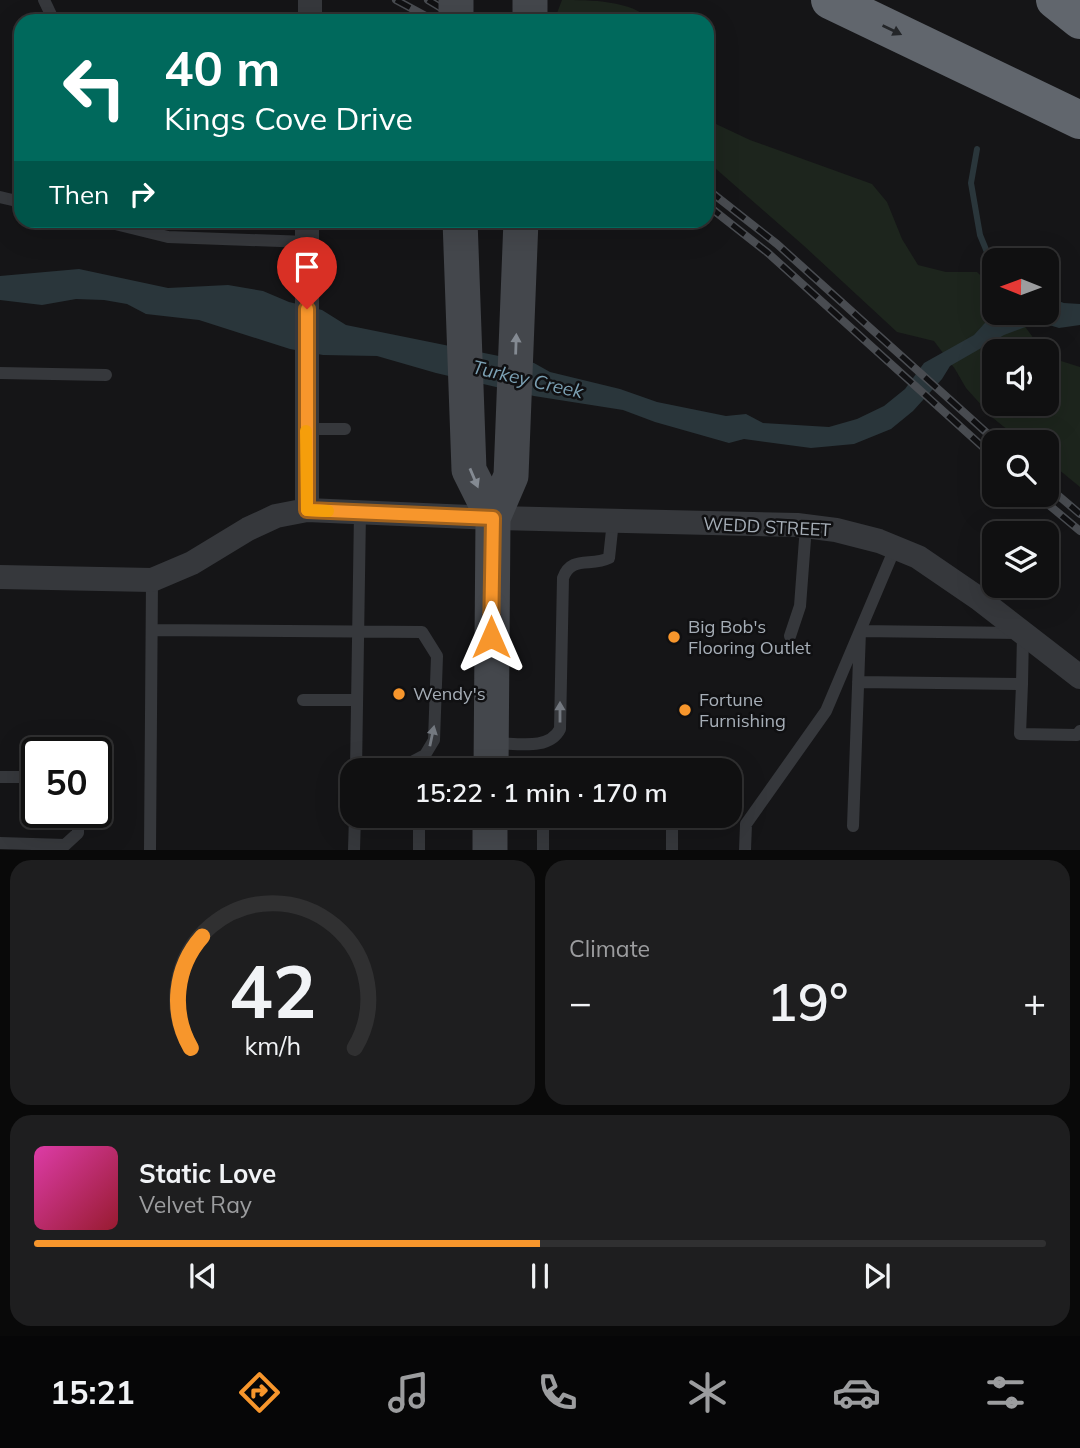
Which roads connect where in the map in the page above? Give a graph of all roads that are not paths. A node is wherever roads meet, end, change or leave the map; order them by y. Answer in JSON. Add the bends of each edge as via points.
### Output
{"nodes":[{"id":1,"x":830,"y":0,"type":"edge"},
{"id":2,"x":1055,"y":0,"type":"edge"},
{"id":3,"x":1080,"y":20,"type":"edge"},
{"id":4,"x":1080,"y":120,"type":"edge"},
{"id":5,"x":150,"y":228,"type":"edge"},
{"id":6,"x":460,"y":228,"type":"edge"},
{"id":7,"x":522,"y":228,"type":"edge"},
{"id":8,"x":307,"y":231,"type":"edge"},
{"id":9,"x":0,"y":373,"type":"edge"},
{"id":10,"x":106,"y":375,"type":"dead end"},
{"id":11,"x":306,"y":429,"type":"junction"},
{"id":12,"x":345,"y":429,"type":"dead end"},
{"id":13,"x":307,"y":510,"type":"junction"},
{"id":14,"x":360,"y":512,"type":"junction"},
{"id":15,"x":493,"y":518,"type":"junction"},
{"id":16,"x":613,"y":521,"type":"junction"},
{"id":17,"x":806,"y":526,"type":"junction"},
{"id":18,"x":895,"y":548,"type":"junction"},
{"id":19,"x":0,"y":578,"type":"edge"},
{"id":20,"x":152,"y":580,"type":"junction"},
{"id":21,"x":152,"y":631,"type":"junction"},
{"id":22,"x":860,"y":631,"type":"junction"},
{"id":23,"x":358,"y":632,"type":"junction"},
{"id":24,"x":1023,"y":633,"type":"junction"},
{"id":25,"x":790,"y":636,"type":"dead end"},
{"id":26,"x":1080,"y":677,"type":"edge"},
{"id":27,"x":858,"y":682,"type":"junction"},
{"id":28,"x":1022,"y":684,"type":"junction"},
{"id":29,"x":303,"y":700,"type":"dead end"},
{"id":30,"x":357,"y":700,"type":"junction"},
{"id":31,"x":1080,"y":731,"type":"edge"},
{"id":32,"x":491,"y":757,"type":"edge"},
{"id":33,"x":356,"y":758,"type":"edge"},
{"id":34,"x":419,"y":758,"type":"edge"},
{"id":35,"x":0,"y":777,"type":"edge"},
{"id":36,"x":21,"y":777,"type":"edge"},
{"id":37,"x":853,"y":826,"type":"dead end"},
{"id":38,"x":78,"y":828,"type":"edge"},
{"id":39,"x":355,"y":828,"type":"edge"},
{"id":40,"x":419,"y":828,"type":"edge"},
{"id":41,"x":543,"y":828,"type":"edge"},
{"id":42,"x":673,"y":828,"type":"edge"},
{"id":43,"x":0,"y":843,"type":"edge"},
{"id":44,"x":150,"y":849,"type":"edge"},
{"id":45,"x":355,"y":849,"type":"edge"},
{"id":46,"x":419,"y":849,"type":"edge"},
{"id":47,"x":543,"y":849,"type":"edge"},
{"id":48,"x":672,"y":849,"type":"edge"},
{"id":49,"x":745,"y":849,"type":"edge"}],
"edges":[{"from":1,"to":4,"type":"highway","one_way":true},
{"from":2,"to":3,"type":"highway"},
{"from":5,"to":8,"type":"lane","via":[[168,237]]},
{"from":6,"to":15,"type":"main road","one_way":true,"via":[[469,470]]},
{"from":15,"to":7,"type":"main road","one_way":true,"via":[[511,476]]},
{"from":8,"to":11,"type":"street"},
{"from":9,"to":10,"type":"lane"},
{"from":11,"to":12,"type":"lane"},
{"from":11,"to":13,"type":"street"},
{"from":13,"to":14,"type":"street","name":"WEDD STREET"},
{"from":13,"to":20,"type":"street","name":"WEDD STREET","via":[[276,516]]},
{"from":14,"to":15,"type":"street","name":"WEDD STREET"},
{"from":14,"to":23,"type":"lane"},
{"from":15,"to":16,"type":"street","name":"WEDD STREET"},
{"from":15,"to":32,"type":"main road"},
{"from":16,"to":17,"type":"street","name":"WEDD STREET"},
{"from":32,"to":16,"type":"lane","one_way":true,"via":[[557,735],[561,584],[573,564],[609,558]]},
{"from":17,"to":18,"type":"street","name":"WEDD STREET"},
{"from":17,"to":25,"type":"lane","via":[[800,607]]},
{"from":18,"to":22,"type":"lane"},
{"from":18,"to":24,"type":"street","name":"WEDD STREET","via":[[953,579]]},
{"from":19,"to":20,"type":"street"},
{"from":20,"to":21,"type":"lane"},
{"from":21,"to":23,"type":"lane"},
{"from":21,"to":44,"type":"lane"},
{"from":22,"to":24,"type":"lane"},
{"from":22,"to":27,"type":"lane"},
{"from":22,"to":49,"type":"lane","via":[[826,711],[746,824]]},
{"from":23,"to":30,"type":"lane"},
{"from":34,"to":23,"type":"lane","one_way":true,"via":[[434,740],[436,656],[422,632]]},
{"from":24,"to":26,"type":"street","name":"WEDD STREET"},
{"from":24,"to":28,"type":"lane"},
{"from":27,"to":28,"type":"lane"},
{"from":27,"to":37,"type":"lane"},
{"from":28,"to":31,"type":"lane","via":[[1020,734],[1077,735]]},
{"from":29,"to":30,"type":"lane"},
{"from":30,"to":33,"type":"lane"},
{"from":35,"to":36,"type":"lane"},
{"from":38,"to":43,"type":"lane","via":[[65,845]]},
{"from":39,"to":45,"type":"lane"},
{"from":40,"to":46,"type":"lane"},
{"from":41,"to":47,"type":"lane"},
{"from":42,"to":48,"type":"lane"}]}
